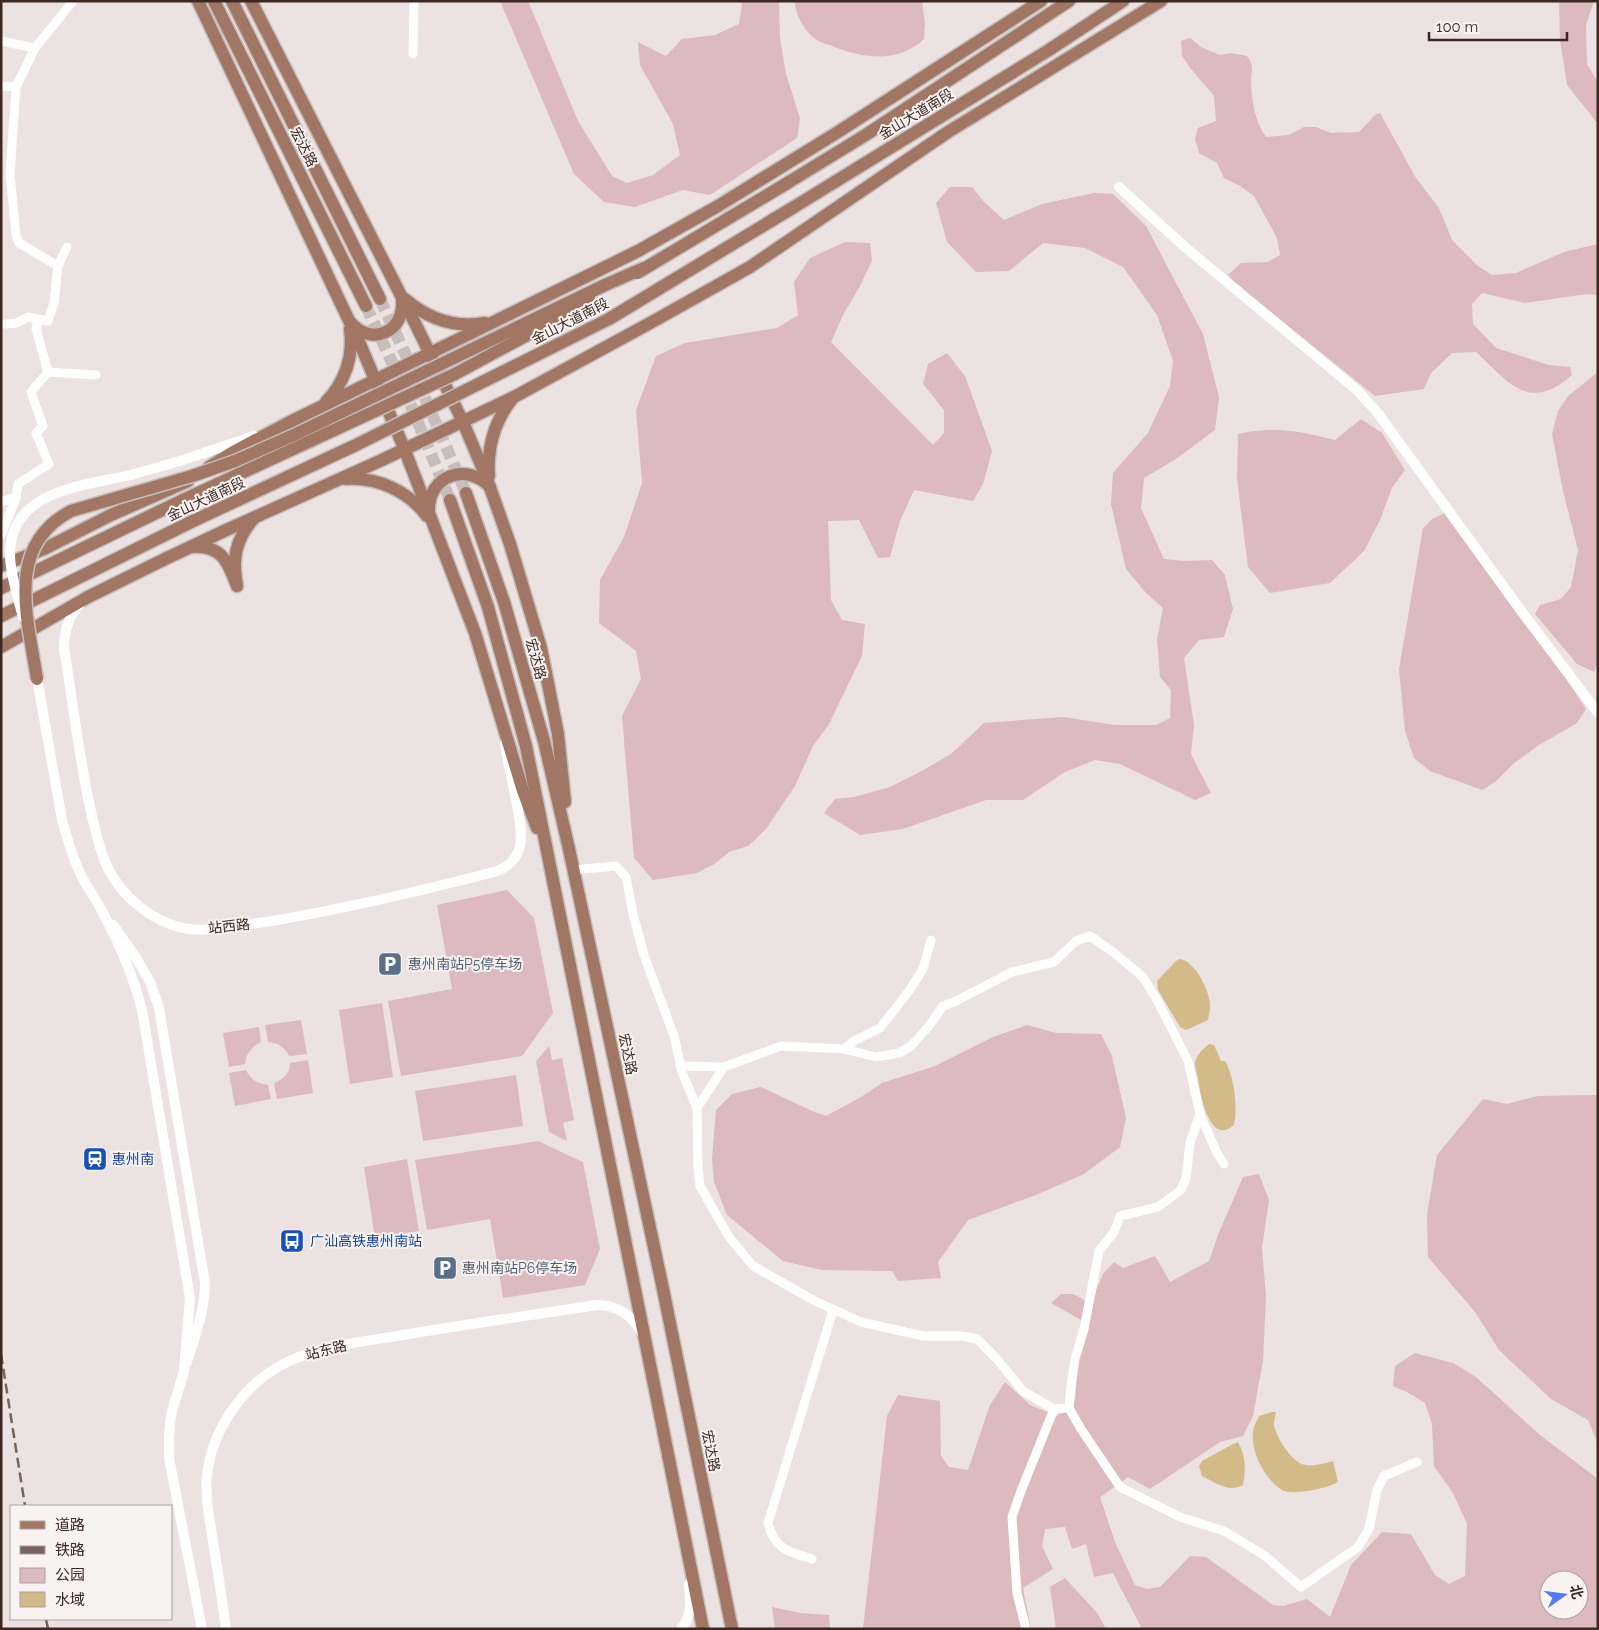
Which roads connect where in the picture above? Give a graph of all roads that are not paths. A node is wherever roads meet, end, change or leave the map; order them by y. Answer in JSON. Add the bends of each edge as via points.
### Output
{"nodes":[{"id":1,"x":73,"y":1,"type":"edge"},
{"id":2,"x":198,"y":1,"type":"edge"},
{"id":3,"x":214,"y":1,"type":"edge"},
{"id":4,"x":232,"y":1,"type":"edge"},
{"id":5,"x":251,"y":1,"type":"edge"},
{"id":6,"x":414,"y":1,"type":"edge"},
{"id":7,"x":1041,"y":1,"type":"edge"},
{"id":8,"x":1069,"y":1,"type":"edge"},
{"id":9,"x":1123,"y":1,"type":"edge"},
{"id":10,"x":1161,"y":1,"type":"edge"},
{"id":11,"x":1034,"y":23,"type":"junction"},
{"id":12,"x":1,"y":41,"type":"edge"},
{"id":13,"x":35,"y":48,"type":"junction"},
{"id":14,"x":1049,"y":50,"type":"junction"},
{"id":15,"x":412,"y":54,"type":"dead end"},
{"id":16,"x":926,"y":75,"type":"junction"},
{"id":17,"x":1,"y":86,"type":"edge"},
{"id":18,"x":16,"y":87,"type":"junction"},
{"id":19,"x":948,"y":132,"type":"junction"},
{"id":20,"x":1120,"y":187,"type":"dead end"},
{"id":21,"x":67,"y":248,"type":"dead end"},
{"id":22,"x":58,"y":266,"type":"junction"},
{"id":23,"x":644,"y":268,"type":"junction"},
{"id":24,"x":401,"y":295,"type":"junction"},
{"id":25,"x":380,"y":299,"type":"tunnel mouth"},
{"id":26,"x":366,"y":306,"type":"tunnel mouth"},
{"id":27,"x":348,"y":318,"type":"junction"},
{"id":28,"x":502,"y":318,"type":"junction"},
{"id":29,"x":38,"y":319,"type":"junction"},
{"id":30,"x":6,"y":324,"type":"dead end"},
{"id":31,"x":430,"y":353,"type":"junction"},
{"id":32,"x":48,"y":372,"type":"junction"},
{"id":33,"x":96,"y":375,"type":"dead end"},
{"id":34,"x":376,"y":380,"type":"junction"},
{"id":35,"x":514,"y":397,"type":"junction"},
{"id":36,"x":317,"y":409,"type":"junction"},
{"id":37,"x":290,"y":422,"type":"junction"},
{"id":38,"x":463,"y":422,"type":"junction"},
{"id":39,"x":404,"y":448,"type":"junction"},
{"id":40,"x":339,"y":479,"type":"junction"},
{"id":41,"x":466,"y":493,"type":"tunnel mouth"},
{"id":42,"x":492,"y":493,"type":"junction"},
{"id":43,"x":16,"y":497,"type":"junction"},
{"id":44,"x":450,"y":500,"type":"tunnel mouth"},
{"id":45,"x":1,"y":502,"type":"edge"},
{"id":46,"x":255,"y":517,"type":"junction"},
{"id":47,"x":432,"y":521,"type":"junction"},
{"id":48,"x":1,"y":535,"type":"edge"},
{"id":49,"x":187,"y":548,"type":"junction"},
{"id":50,"x":1,"y":566,"type":"edge"},
{"id":51,"x":1,"y":588,"type":"edge"},
{"id":52,"x":88,"y":597,"type":"junction"},
{"id":53,"x":1,"y":616,"type":"edge"},
{"id":54,"x":1,"y":648,"type":"edge"},
{"id":55,"x":37,"y":679,"type":"junction"},
{"id":56,"x":1598,"y":713,"type":"edge"},
{"id":57,"x":504,"y":729,"type":"junction"},
{"id":58,"x":569,"y":849,"type":"junction"},
{"id":59,"x":548,"y":853,"type":"junction"},
{"id":60,"x":573,"y":870,"type":"junction"},
{"id":61,"x":102,"y":910,"type":"junction"},
{"id":62,"x":931,"y":940,"type":"dead end"},
{"id":63,"x":844,"y":1049,"type":"junction"},
{"id":64,"x":680,"y":1066,"type":"junction"},
{"id":65,"x":724,"y":1067,"type":"junction"},
{"id":66,"x":697,"y":1108,"type":"junction"},
{"id":67,"x":1200,"y":1114,"type":"junction"},
{"id":68,"x":1224,"y":1164,"type":"dead end"},
{"id":69,"x":833,"y":1310,"type":"junction"},
{"id":70,"x":645,"y":1341,"type":"junction"},
{"id":71,"x":184,"y":1370,"type":"junction"},
{"id":72,"x":1069,"y":1408,"type":"junction"},
{"id":73,"x":1054,"y":1409,"type":"junction"},
{"id":74,"x":1417,"y":1462,"type":"dead end"},
{"id":75,"x":688,"y":1558,"type":"junction"},
{"id":76,"x":812,"y":1559,"type":"dead end"},
{"id":77,"x":202,"y":1629,"type":"edge"},
{"id":78,"x":226,"y":1629,"type":"edge"},
{"id":79,"x":681,"y":1629,"type":"edge"},
{"id":80,"x":702,"y":1629,"type":"edge"},
{"id":81,"x":732,"y":1629,"type":"edge"},
{"id":82,"x":1026,"y":1629,"type":"edge"}],
"edges":[{"from":1,"to":13,"type":"street"},
{"from":2,"to":27,"type":"main road"},
{"from":3,"to":26,"type":"main road","name":"宏达路"},
{"from":4,"to":25,"type":"main road","name":"宏达路"},
{"from":5,"to":24,"type":"main road"},
{"from":6,"to":15,"type":"street"},
{"from":7,"to":16,"type":"main road"},
{"from":8,"to":11,"type":"main road","name":"金山大道南段"},
{"from":9,"to":14,"type":"main road","name":"金山大道南段"},
{"from":10,"to":19,"type":"main road"},
{"from":11,"to":16,"type":"main road"},
{"from":11,"to":23,"type":"main road","name":"金山大道南段","bridge":true,"via":[[864,136]]},
{"from":12,"to":13,"type":"street"},
{"from":13,"to":18,"type":"street"},
{"from":14,"to":19,"type":"main road"},
{"from":14,"to":53,"type":"main road","name":"金山大道南段","bridge":true,"via":[[609,319]]},
{"from":16,"to":28,"type":"main road","via":[[718,206],[638,251]]},
{"from":17,"to":18,"type":"street"},
{"from":18,"to":22,"type":"street","via":[[10,174],[16,235],[19,243]]},
{"from":19,"to":35,"type":"main road","via":[[750,267]]},
{"from":20,"to":56,"type":"street","via":[[1186,248],[1357,390],[1377,412]]},
{"from":21,"to":22,"type":"street"},
{"from":22,"to":29,"type":"street","via":[[54,303],[48,321]]},
{"from":23,"to":51,"type":"main road","name":"金山大道南段","bridge":true,"via":[[455,374]]},
{"from":23,"to":55,"type":"main road","bridge":true,"via":[[235,461],[62,516],[40,536],[26,572],[28,626]]},
{"from":24,"to":27,"type":"main road","via":[[400,319],[387,332],[362,332]]},
{"from":24,"to":28,"type":"main road","via":[[424,314],[445,322],[474,325]]},
{"from":24,"to":31,"type":"main road"},
{"from":27,"to":34,"type":"main road"},
{"from":27,"to":36,"type":"main road","via":[[351,344],[346,372],[337,389]]},
{"from":28,"to":31,"type":"main road"},
{"from":29,"to":30,"type":"street","via":[[28,317]]},
{"from":29,"to":32,"type":"street","via":[[36,329]]},
{"from":31,"to":34,"type":"main road"},
{"from":31,"to":38,"type":"main road"},
{"from":32,"to":33,"type":"street"},
{"from":32,"to":43,"type":"street","via":[[31,392],[43,426],[36,433],[49,464],[18,484]]},
{"from":34,"to":36,"type":"main road"},
{"from":34,"to":39,"type":"main road"},
{"from":35,"to":38,"type":"main road"},
{"from":35,"to":42,"type":"main road","via":[[501,414],[490,444],[488,460]]},
{"from":36,"to":37,"type":"main road"},
{"from":37,"to":50,"type":"main road","via":[[233,452],[186,483]]},
{"from":37,"to":55,"type":"street","bridge":true,"via":[[183,460],[51,494],[28,509],[12,539],[11,564]]},
{"from":38,"to":39,"type":"main road"},
{"from":38,"to":42,"type":"main road"},
{"from":39,"to":40,"type":"main road"},
{"from":39,"to":47,"type":"main road"},
{"from":40,"to":46,"type":"main road"},
{"from":40,"to":47,"type":"main road","via":[[370,480],[389,486],[415,502]]},
{"from":41,"to":58,"type":"main road","name":"宏达路","via":[[504,602],[544,741]]},
{"from":42,"to":47,"type":"main road","via":[[480,478],[468,474],[448,477],[431,496]]},
{"from":42,"to":58,"type":"main road","via":[[541,648],[558,734]]},
{"from":43,"to":45,"type":"street"},
{"from":43,"to":48,"type":"street"},
{"from":44,"to":59,"type":"main road","via":[[488,607],[526,746]]},
{"from":46,"to":49,"type":"main road"},
{"from":46,"to":49,"type":"main road","via":[[243,533],[236,551],[234,570],[237,586],[229,564],[222,556],[206,548]]},
{"from":47,"to":57,"type":"main road","via":[[474,633]]},
{"from":49,"to":52,"type":"main road"},
{"from":52,"to":54,"type":"main road"},
{"from":52,"to":57,"type":"street","name":"站西路","via":[[72,614],[64,642],[82,768],[94,823],[105,862],[125,892],[143,909],[177,926],[209,929],[306,915],[422,891],[505,868],[517,855],[521,838]]},
{"from":55,"to":61,"type":"street","bridge":true,"via":[[64,828],[84,881]]},
{"from":57,"to":59,"type":"main road","via":[[523,791]]},
{"from":58,"to":60,"type":"main road","name":"宏达路"},
{"from":59,"to":70,"type":"main road"},
{"from":60,"to":64,"type":"street","via":[[616,866],[626,878],[644,955],[674,1036]]},
{"from":60,"to":81,"type":"main road","name":"宏达路"},
{"from":61,"to":71,"type":"street","bridge":true,"via":[[127,962],[142,1010],[190,1298]]},
{"from":61,"to":71,"type":"street","bridge":true,"via":[[135,956],[150,982],[159,1008],[205,1283],[202,1315]]},
{"from":62,"to":63,"type":"street","via":[[923,969],[880,1028]]},
{"from":63,"to":65,"type":"street","via":[[781,1046]]},
{"from":63,"to":67,"type":"street","via":[[876,1057],[900,1053],[929,1026],[943,1006],[1012,972],[1054,962],[1076,941],[1090,936],[1143,977],[1156,998],[1188,1061]]},
{"from":64,"to":65,"type":"street"},
{"from":64,"to":66,"type":"street"},
{"from":65,"to":66,"type":"street"},
{"from":66,"to":69,"type":"street","via":[[700,1186],[728,1237],[753,1266]]},
{"from":67,"to":68,"type":"street"},
{"from":67,"to":72,"type":"street","via":[[1190,1143],[1186,1178],[1181,1190],[1158,1207],[1120,1216],[1114,1232],[1099,1251],[1075,1359]]},
{"from":69,"to":73,"type":"street","via":[[861,1322],[923,1336],[977,1339],[1023,1390]]},
{"from":69,"to":76,"type":"street","via":[[768,1523],[770,1535],[787,1551]]},
{"from":70,"to":75,"type":"main road"},
{"from":70,"to":78,"type":"street","name":"站东路","via":[[639,1326],[628,1314],[614,1307],[597,1305],[343,1345],[300,1356],[264,1376],[228,1415],[216,1439],[206,1478]]},
{"from":71,"to":77,"type":"street","bridge":true,"via":[[171,1415],[169,1458]]},
{"from":72,"to":73,"type":"street"},
{"from":72,"to":74,"type":"street","via":[[1120,1487],[1180,1517],[1224,1531],[1264,1555],[1301,1587],[1358,1547],[1369,1529],[1377,1490],[1384,1476]]},
{"from":73,"to":82,"type":"street","via":[[1012,1517],[1017,1593]]},
{"from":75,"to":79,"type":"street","via":[[691,1607]]},
{"from":75,"to":80,"type":"main road"}]}
